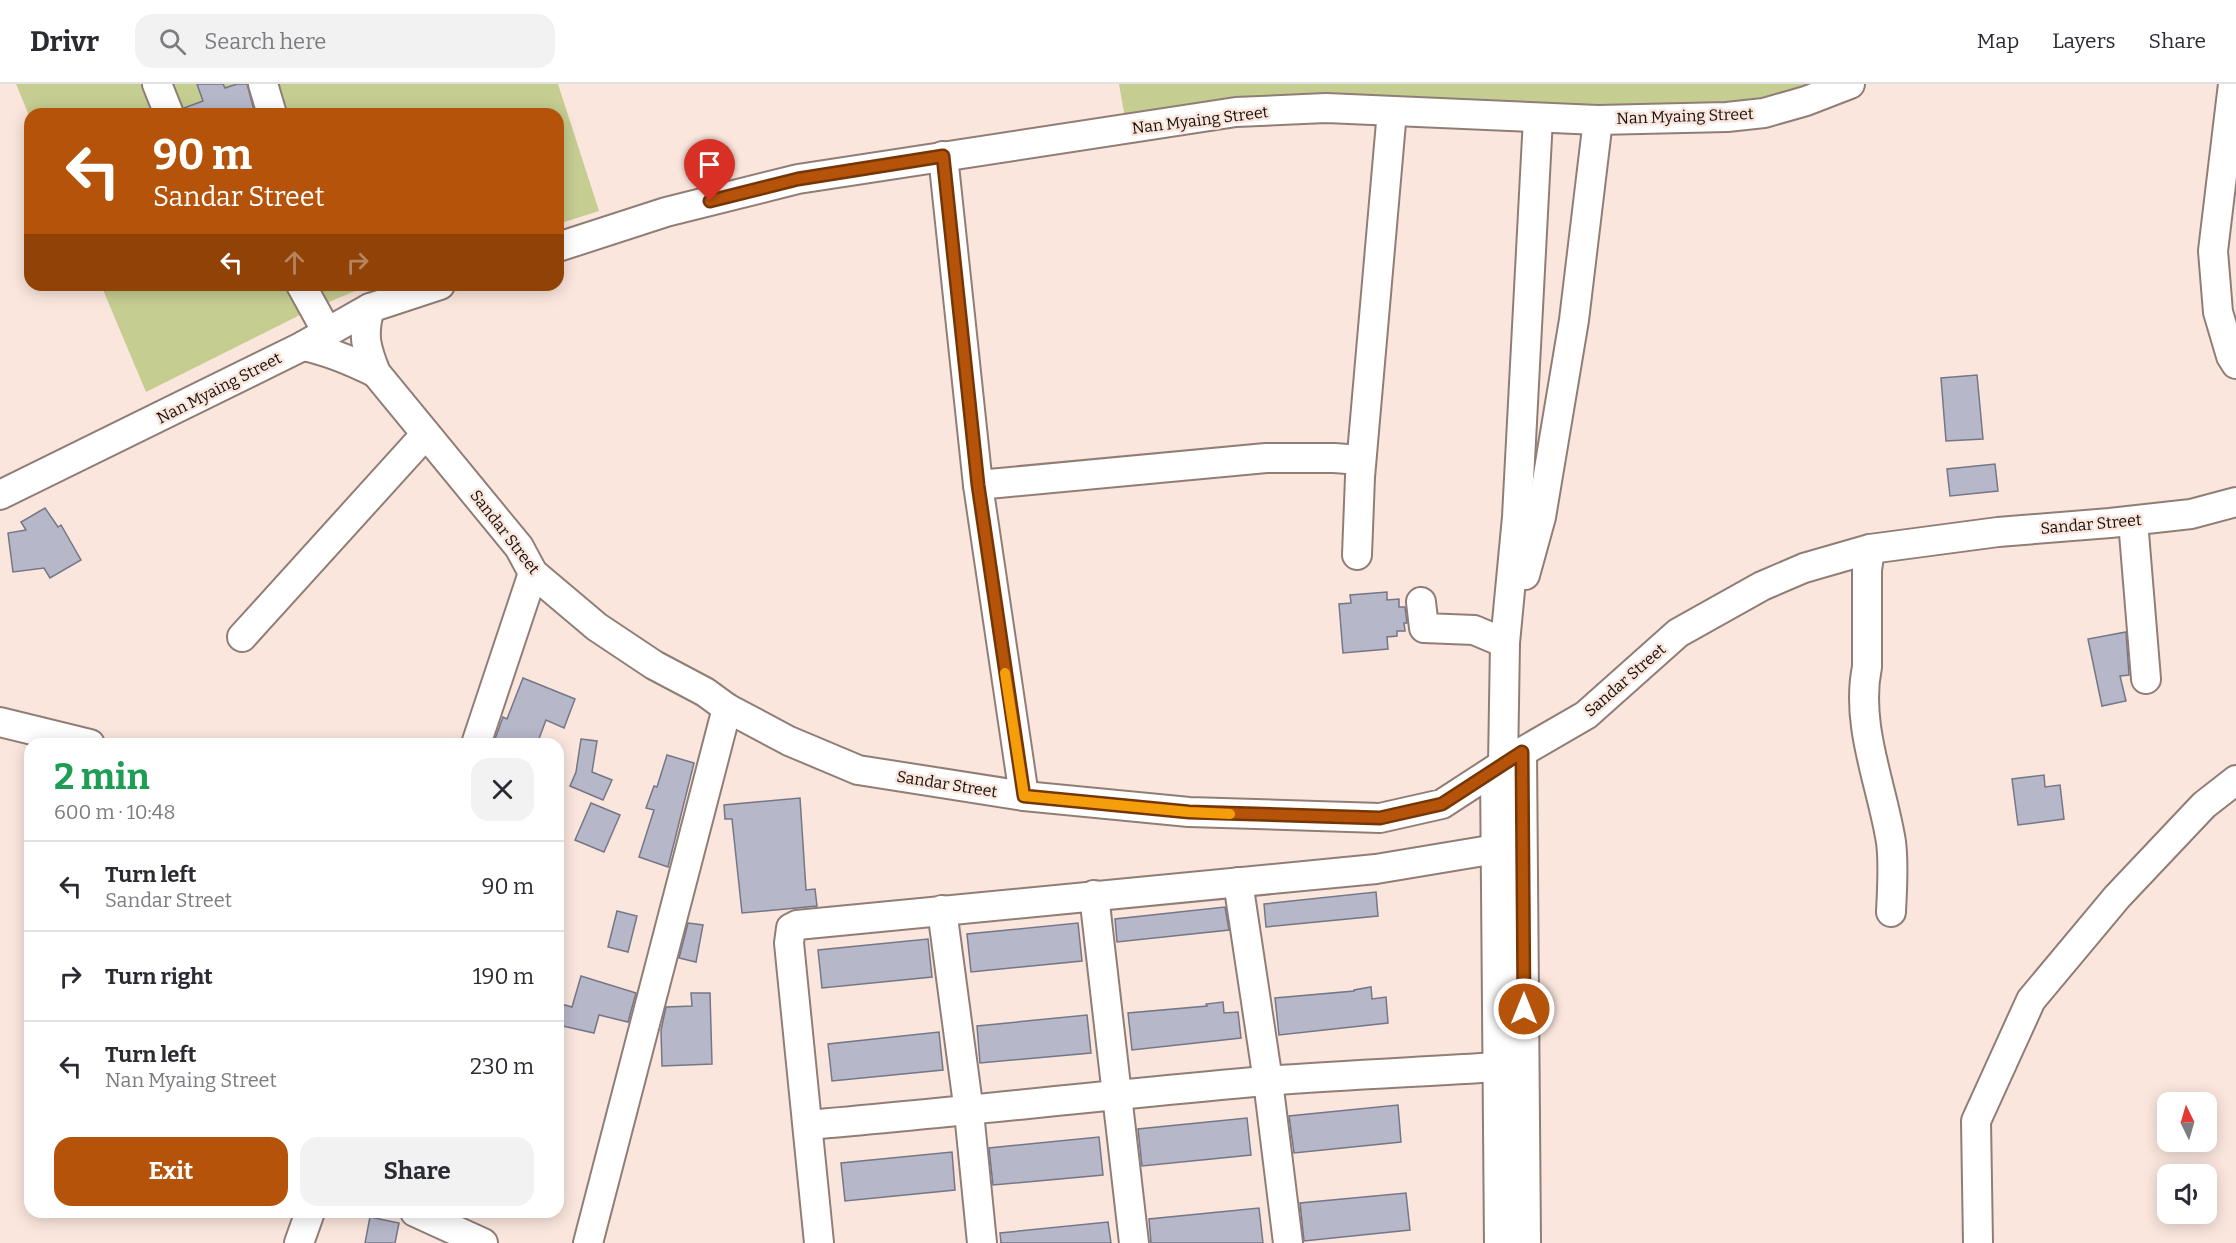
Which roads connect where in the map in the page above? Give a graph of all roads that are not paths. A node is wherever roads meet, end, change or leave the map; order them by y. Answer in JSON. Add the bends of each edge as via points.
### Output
{"nodes":[{"id":1,"x":157,"y":84,"type":"edge"},
{"id":2,"x":263,"y":84,"type":"edge"},
{"id":3,"x":1850,"y":84,"type":"edge"},
{"id":4,"x":2232,"y":84,"type":"edge"},
{"id":5,"x":167,"y":108,"type":"edge"},
{"id":6,"x":270,"y":108,"type":"edge"},
{"id":7,"x":1392,"y":111,"type":"junction"},
{"id":8,"x":1538,"y":118,"type":"junction"},
{"id":9,"x":1598,"y":120,"type":"junction"},
{"id":10,"x":943,"y":156,"type":"junction"},
{"id":11,"x":564,"y":245,"type":"edge"},
{"id":12,"x":304,"y":291,"type":"edge"},
{"id":13,"x":422,"y":291,"type":"edge"},
{"id":14,"x":370,"y":308,"type":"junction"},
{"id":15,"x":327,"y":332,"type":"junction"},
{"id":16,"x":303,"y":346,"type":"junction"},
{"id":17,"x":2236,"y":364,"type":"edge"},
{"id":18,"x":376,"y":373,"type":"junction"},
{"id":19,"x":426,"y":434,"type":"junction"},
{"id":20,"x":1361,"y":460,"type":"junction"},
{"id":21,"x":978,"y":485,"type":"junction"},
{"id":22,"x":0,"y":495,"type":"edge"},
{"id":23,"x":2236,"y":502,"type":"edge"},
{"id":24,"x":2133,"y":521,"type":"junction"},
{"id":25,"x":1870,"y":549,"type":"junction"},
{"id":26,"x":1357,"y":555,"type":"dead end"},
{"id":27,"x":533,"y":573,"type":"junction"},
{"id":28,"x":1421,"y":602,"type":"dead end"},
{"id":29,"x":242,"y":637,"type":"dead end"},
{"id":30,"x":1505,"y":643,"type":"junction"},
{"id":31,"x":2146,"y":679,"type":"dead end"},
{"id":32,"x":727,"y":708,"type":"junction"},
{"id":33,"x":0,"y":722,"type":"edge"},
{"id":34,"x":65,"y":738,"type":"edge"},
{"id":35,"x":478,"y":738,"type":"edge"},
{"id":36,"x":1507,"y":762,"type":"junction"},
{"id":37,"x":2236,"y":780,"type":"edge"},
{"id":38,"x":1024,"y":796,"type":"junction"},
{"id":39,"x":1496,"y":849,"type":"junction"},
{"id":40,"x":1238,"y":882,"type":"junction"},
{"id":41,"x":1094,"y":895,"type":"junction"},
{"id":42,"x":942,"y":910,"type":"junction"},
{"id":43,"x":1891,"y":912,"type":"dead end"},
{"id":44,"x":1498,"y":1067,"type":"junction"},
{"id":45,"x":1268,"y":1081,"type":"junction"},
{"id":46,"x":1116,"y":1095,"type":"junction"},
{"id":47,"x":969,"y":1112,"type":"junction"},
{"id":48,"x":808,"y":1125,"type":"junction"},
{"id":49,"x":308,"y":1218,"type":"edge"},
{"id":50,"x":428,"y":1218,"type":"edge"},
{"id":51,"x":299,"y":1243,"type":"edge"},
{"id":52,"x":483,"y":1243,"type":"edge"},
{"id":53,"x":588,"y":1243,"type":"edge"},
{"id":54,"x":819,"y":1243,"type":"edge"},
{"id":55,"x":982,"y":1243,"type":"edge"},
{"id":56,"x":1134,"y":1243,"type":"edge"},
{"id":57,"x":1288,"y":1243,"type":"edge"},
{"id":58,"x":1499,"y":1243,"type":"edge"},
{"id":59,"x":1526,"y":1243,"type":"edge"},
{"id":60,"x":1978,"y":1243,"type":"edge"}],
"edges":[{"from":1,"to":5,"type":"street"},
{"from":2,"to":6,"type":"street"},
{"from":3,"to":9,"type":"street","name":"Nan Myaing Street","via":[[1764,113]]},
{"from":4,"to":17,"type":"street","via":[[2212,251],[2218,312]]},
{"from":7,"to":8,"type":"street","name":"Nan Myaing Street"},
{"from":7,"to":10,"type":"street","name":"Nan Myaing Street","via":[[1326,108],[1236,112]]},
{"from":7,"to":20,"type":"street"},
{"from":8,"to":9,"type":"street","name":"Nan Myaing Street"},
{"from":8,"to":30,"type":"street","via":[[1517,517]]},
{"from":9,"to":30,"type":"street","via":[[1574,320],[1541,518]]},
{"from":10,"to":11,"type":"street","name":"Nan Myaing Street","via":[[798,179],[666,212]]},
{"from":10,"to":21,"type":"street"},
{"from":12,"to":15,"type":"street"},
{"from":13,"to":14,"type":"street","name":"Nan Myaing Street"},
{"from":14,"to":15,"type":"street","name":"Nan Myaing Street"},
{"from":14,"to":18,"type":"street","name":"Sandar Street","via":[[364,325],[366,346]]},
{"from":15,"to":16,"type":"street","name":"Nan Myaing Street"},
{"from":16,"to":18,"type":"street","via":[[322,349]]},
{"from":16,"to":22,"type":"street","name":"Nan Myaing Street"},
{"from":18,"to":19,"type":"street","name":"Sandar Street"},
{"from":19,"to":27,"type":"street","name":"Sandar Street","via":[[519,547]]},
{"from":19,"to":29,"type":"street"},
{"from":20,"to":21,"type":"street","via":[[1266,458]]},
{"from":20,"to":26,"type":"street"},
{"from":21,"to":38,"type":"street"},
{"from":23,"to":24,"type":"street","name":"Sandar Street","via":[[2191,514]]},
{"from":24,"to":25,"type":"street","name":"Sandar Street","via":[[1998,532]]},
{"from":24,"to":31,"type":"street"},
{"from":25,"to":36,"type":"street","name":"Sandar Street","via":[[1804,568],[1762,586],[1678,633],[1587,715]]},
{"from":25,"to":43,"type":"street","via":[[1863,704],[1890,840]]},
{"from":27,"to":32,"type":"street","name":"Sandar Street","via":[[597,627]]},
{"from":27,"to":35,"type":"street"},
{"from":28,"to":30,"type":"street","via":[[1424,628],[1474,630]]},
{"from":30,"to":36,"type":"street"},
{"from":32,"to":38,"type":"street","name":"Sandar Street","via":[[789,741],[858,770]]},
{"from":32,"to":53,"type":"street"},
{"from":33,"to":34,"type":"street"},
{"from":36,"to":38,"type":"street","name":"Sandar Street","via":[[1442,804],[1380,818],[1189,812]]},
{"from":36,"to":39,"type":"street"},
{"from":36,"to":59,"type":"street"},
{"from":37,"to":60,"type":"street","via":[[2204,806],[2116,897],[2031,1000],[1976,1121]]},
{"from":39,"to":40,"type":"street","via":[[1376,869]]},
{"from":39,"to":44,"type":"street"},
{"from":40,"to":41,"type":"street"},
{"from":40,"to":45,"type":"street"},
{"from":41,"to":42,"type":"street"},
{"from":41,"to":46,"type":"street"},
{"from":42,"to":47,"type":"street"},
{"from":42,"to":48,"type":"street","via":[[791,928],[789,943]]},
{"from":44,"to":45,"type":"street"},
{"from":44,"to":58,"type":"street"},
{"from":45,"to":46,"type":"street"},
{"from":45,"to":57,"type":"street"},
{"from":46,"to":47,"type":"street"},
{"from":46,"to":56,"type":"street"},
{"from":47,"to":48,"type":"street"},
{"from":47,"to":55,"type":"street"},
{"from":48,"to":54,"type":"street"},
{"from":49,"to":51,"type":"street"},
{"from":50,"to":52,"type":"street"}]}
